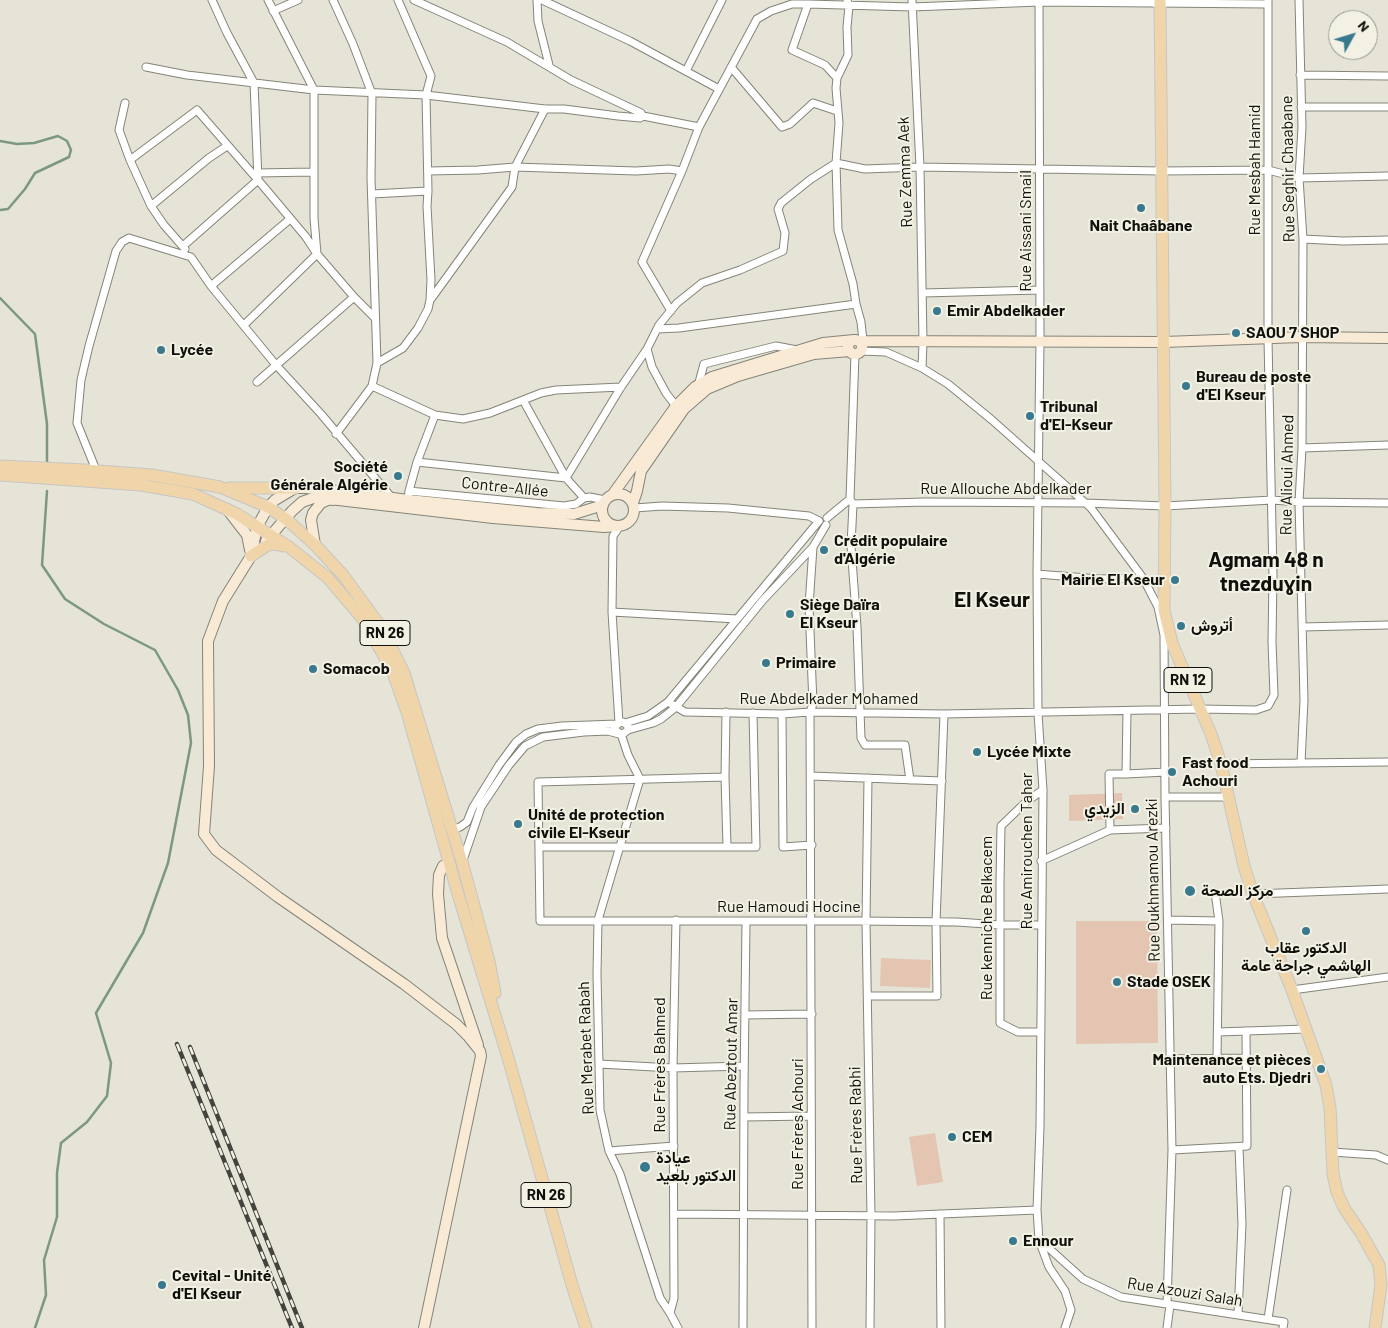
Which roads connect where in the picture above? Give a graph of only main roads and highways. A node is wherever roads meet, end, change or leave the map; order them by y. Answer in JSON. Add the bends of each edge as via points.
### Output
{"nodes":[{"id":1,"x":1160,"y":2,"type":"edge"},
{"id":2,"x":1388,"y":338,"type":"edge"},
{"id":3,"x":1164,"y":342,"type":"junction"},
{"id":4,"x":858,"y":346,"type":"junction"},
{"id":5,"x":0,"y":466,"type":"edge"},
{"id":6,"x":0,"y":475,"type":"edge"},
{"id":7,"x":220,"y":488,"type":"junction"},
{"id":8,"x":295,"y":488,"type":"junction"},
{"id":9,"x":333,"y":500,"type":"junction"},
{"id":10,"x":607,"y":500,"type":"junction"},
{"id":11,"x":634,"y":506,"type":"junction"},
{"id":12,"x":268,"y":507,"type":"junction"},
{"id":13,"x":226,"y":508,"type":"junction"},
{"id":14,"x":286,"y":519,"type":"junction"},
{"id":15,"x":619,"y":526,"type":"junction"},
{"id":16,"x":256,"y":527,"type":"junction"},
{"id":17,"x":271,"y":536,"type":"junction"},
{"id":18,"x":315,"y":545,"type":"junction"},
{"id":19,"x":288,"y":547,"type":"junction"},
{"id":20,"x":251,"y":556,"type":"junction"},
{"id":21,"x":451,"y":867,"type":"junction"},
{"id":22,"x":480,"y":1051,"type":"junction"},
{"id":23,"x":509,"y":1061,"type":"junction"},
{"id":24,"x":424,"y":1328,"type":"edge"},
{"id":25,"x":586,"y":1328,"type":"edge"},
{"id":26,"x":1375,"y":1328,"type":"edge"}],
"edges":[{"from":1,"to":3,"type":"main road","number":"RN 12"},
{"from":2,"to":3,"type":"main road","via":[[1301,337]]},
{"from":3,"to":4,"type":"main road","via":[[923,342]]},
{"from":3,"to":26,"type":"main road","number":"RN 12","via":[[1164,610],[1172,643],[1221,764],[1253,894],[1326,1085],[1337,1192],[1379,1265],[1381,1285]]},
{"from":4,"to":10,"type":"main road","via":[[842,340],[823,343],[712,377],[676,406]]},
{"from":4,"to":11,"type":"main road","via":[[814,354],[738,376],[707,389],[684,409],[640,471]]},
{"from":5,"to":7,"type":"main road","number":"RN 26","via":[[152,475]]},
{"from":6,"to":13,"type":"main road","number":"RN 26","via":[[149,487],[193,494]]},
{"from":7,"to":8,"type":"main road"},
{"from":7,"to":12,"type":"main road","number":"RN 26"},
{"from":8,"to":10,"type":"main road","via":[[392,498],[408,496],[537,513],[574,514]]},
{"from":8,"to":12,"type":"main road"},
{"from":9,"to":14,"type":"main road","via":[[308,499]]},
{"from":9,"to":15,"type":"main road","via":[[502,519]]},
{"from":9,"to":18,"type":"main road","via":[[321,503],[313,513]]},
{"from":10,"to":11,"type":"main road","via":[[625,495]]},
{"from":10,"to":15,"type":"main road","via":[[602,511],[605,519]]},
{"from":11,"to":15,"type":"main road","via":[[633,518]]},
{"from":12,"to":14,"type":"main road","number":"RN 26"},
{"from":12,"to":16,"type":"main road"},
{"from":13,"to":16,"type":"main road","number":"RN 26"},
{"from":13,"to":20,"type":"main road","via":[[247,535]]},
{"from":14,"to":17,"type":"main road"},
{"from":14,"to":18,"type":"main road","number":"RN 26"},
{"from":16,"to":17,"type":"main road","number":"RN 26"},
{"from":16,"to":20,"type":"main road"},
{"from":17,"to":19,"type":"main road","number":"RN 26"},
{"from":17,"to":20,"type":"main road"},
{"from":18,"to":23,"type":"main road","number":"RN 26","via":[[344,575],[381,627],[410,690],[489,961]]},
{"from":19,"to":20,"type":"main road","via":[[268,545]]},
{"from":19,"to":21,"type":"main road","number":"RN 26","via":[[328,578],[349,601],[392,670]]},
{"from":20,"to":22,"type":"main road","via":[[223,601],[208,641],[209,766],[204,834],[216,850],[278,897],[456,1024]]},
{"from":21,"to":22,"type":"main road","via":[[443,866],[439,875],[442,938]]},
{"from":21,"to":23,"type":"main road","number":"RN 26"},
{"from":22,"to":24,"type":"main road","via":[[480,1068]]},
{"from":23,"to":25,"type":"main road","number":"RN 26"}]}
